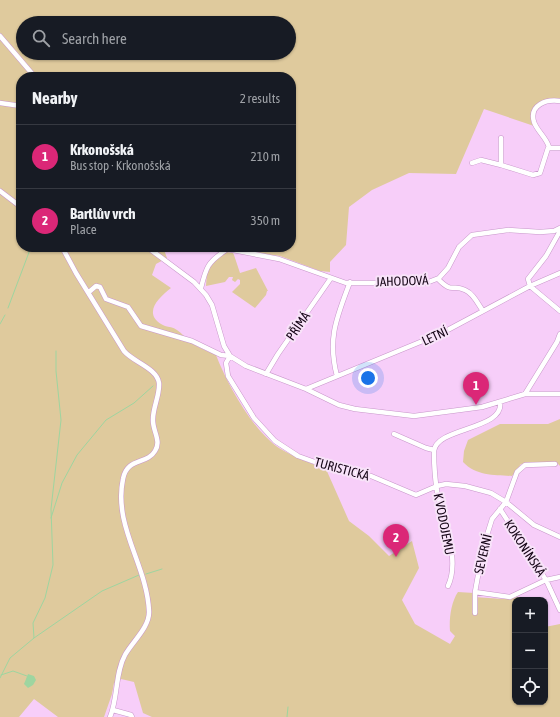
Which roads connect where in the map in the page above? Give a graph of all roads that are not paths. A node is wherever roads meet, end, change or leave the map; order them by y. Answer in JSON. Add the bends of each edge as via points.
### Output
{"nodes":[{"id":1,"x":0,"y":36,"type":"edge"},
{"id":2,"x":16,"y":55,"type":"edge"},
{"id":3,"x":20,"y":60,"type":"edge"},
{"id":4,"x":31,"y":72,"type":"edge"},
{"id":5,"x":560,"y":101,"type":"edge"},
{"id":6,"x":0,"y":103,"type":"edge"},
{"id":7,"x":16,"y":105,"type":"edge"},
{"id":8,"x":501,"y":138,"type":"dead end"},
{"id":9,"x":549,"y":147,"type":"junction"},
{"id":10,"x":560,"y":148,"type":"edge"},
{"id":11,"x":472,"y":163,"type":"dead end"},
{"id":12,"x":501,"y":165,"type":"junction"},
{"id":13,"x":0,"y":191,"type":"edge"},
{"id":14,"x":16,"y":203,"type":"edge"},
{"id":15,"x":560,"y":230,"type":"edge"},
{"id":16,"x":65,"y":252,"type":"edge"},
{"id":17,"x":154,"y":252,"type":"edge"},
{"id":18,"x":223,"y":252,"type":"edge"},
{"id":19,"x":239,"y":252,"type":"edge"},
{"id":20,"x":560,"y":273,"type":"edge"},
{"id":21,"x":331,"y":278,"type":"junction"},
{"id":22,"x":438,"y":279,"type":"junction"},
{"id":23,"x":350,"y":282,"type":"junction"},
{"id":24,"x":530,"y":286,"type":"junction"},
{"id":25,"x":201,"y":288,"type":"junction"},
{"id":26,"x":89,"y":292,"type":"junction"},
{"id":27,"x":483,"y":311,"type":"junction"},
{"id":28,"x":560,"y":311,"type":"edge"},
{"id":29,"x":560,"y":334,"type":"edge"},
{"id":30,"x":230,"y":356,"type":"junction"},
{"id":31,"x":266,"y":374,"type":"junction"},
{"id":32,"x":337,"y":376,"type":"junction"},
{"id":33,"x":306,"y":389,"type":"junction"},
{"id":34,"x":525,"y":394,"type":"junction"},
{"id":35,"x":560,"y":394,"type":"edge"},
{"id":36,"x":500,"y":402,"type":"junction"},
{"id":37,"x":394,"y":434,"type":"dead end"},
{"id":38,"x":434,"y":450,"type":"junction"},
{"id":39,"x":555,"y":464,"type":"dead end"},
{"id":40,"x":437,"y":486,"type":"junction"},
{"id":41,"x":506,"y":502,"type":"junction"},
{"id":42,"x":500,"y":509,"type":"junction"},
{"id":43,"x":560,"y":537,"type":"edge"},
{"id":44,"x":560,"y":577,"type":"edge"},
{"id":45,"x":546,"y":580,"type":"junction"},
{"id":46,"x":448,"y":586,"type":"dead end"},
{"id":47,"x":475,"y":592,"type":"junction"},
{"id":48,"x":560,"y":610,"type":"edge"},
{"id":49,"x":476,"y":613,"type":"dead end"},
{"id":50,"x":112,"y":710,"type":"junction"},
{"id":51,"x":110,"y":717,"type":"edge"},
{"id":52,"x":132,"y":717,"type":"edge"}],
"edges":[{"from":1,"to":2,"type":"street"},
{"from":3,"to":4,"type":"street"},
{"from":5,"to":9,"type":"street","via":[[548,100],[540,103],[533,116],[535,125]]},
{"from":6,"to":7,"type":"street"},
{"from":8,"to":12,"type":"street"},
{"from":9,"to":10,"type":"street"},
{"from":9,"to":12,"type":"street","via":[[537,175]]},
{"from":11,"to":12,"type":"street","via":[[481,160]]},
{"from":13,"to":14,"type":"street"},
{"from":15,"to":22,"type":"street","name":"JAHODOVÁ","via":[[508,230],[472,235],[459,247],[448,268]]},
{"from":15,"to":24,"type":"street","via":[[546,256],[528,279]]},
{"from":16,"to":26,"type":"street"},
{"from":17,"to":25,"type":"street"},
{"from":18,"to":25,"type":"street","via":[[208,265]]},
{"from":19,"to":21,"type":"street","name":"JAHODOVÁ","via":[[279,258]]},
{"from":20,"to":24,"type":"street","name":"LETNÍ"},
{"from":21,"to":23,"type":"street","name":"JAHODOVÁ"},
{"from":21,"to":31,"type":"street","name":"PŘÍMÁ"},
{"from":22,"to":23,"type":"street","name":"JAHODOVÁ","via":[[426,283]]},
{"from":22,"to":27,"type":"street","via":[[448,288],[465,290],[472,295]]},
{"from":23,"to":32,"type":"street","via":[[334,325],[333,345]]},
{"from":24,"to":27,"type":"street","name":"LETNÍ"},
{"from":24,"to":28,"type":"street"},
{"from":25,"to":30,"type":"street","via":[[212,305],[222,343]]},
{"from":26,"to":30,"type":"street","via":[[96,286],[100,287],[106,299],[128,307],[141,326],[192,341],[221,356]]},
{"from":26,"to":50,"type":"street","via":[[124,351],[154,373],[159,384],[153,420],[156,450],[151,456],[129,466],[122,480],[120,496],[124,524],[142,570],[149,612],[145,625],[124,657]]},
{"from":27,"to":32,"type":"street","name":"LETNÍ","via":[[429,339]]},
{"from":29,"to":34,"type":"street"},
{"from":30,"to":31,"type":"street"},
{"from":30,"to":40,"type":"street","name":"TURISTICKÁ","via":[[226,363],[228,376],[254,418],[275,441],[290,451],[337,470],[371,476],[416,495]]},
{"from":31,"to":33,"type":"street"},
{"from":32,"to":33,"type":"street","name":"LETNÍ"},
{"from":33,"to":36,"type":"street","via":[[344,407],[410,416],[482,407]]},
{"from":34,"to":35,"type":"street"},
{"from":34,"to":36,"type":"street"},
{"from":36,"to":38,"type":"street","via":[[497,414],[476,427],[438,442]]},
{"from":37,"to":38,"type":"street"},
{"from":38,"to":40,"type":"street","name":"K VODOJEMU"},
{"from":39,"to":41,"type":"street","via":[[525,465],[520,468],[516,472]]},
{"from":40,"to":41,"type":"street","name":"TURISTICKÁ","via":[[465,486],[491,493]]},
{"from":40,"to":46,"type":"street","name":"K VODOJEMU","via":[[451,546],[451,579]]},
{"from":41,"to":42,"type":"street","name":"SEVERNÍ"},
{"from":41,"to":43,"type":"street","name":"TURISTICKÁ","via":[[534,525]]},
{"from":42,"to":45,"type":"street","name":"KOKONÍNSKÁ"},
{"from":42,"to":47,"type":"street","name":"SEVERNÍ","via":[[489,526]]},
{"from":44,"to":45,"type":"street"},
{"from":45,"to":47,"type":"street","via":[[510,597]]},
{"from":45,"to":48,"type":"street","name":"KOKONÍNSKÁ"},
{"from":47,"to":49,"type":"street","name":"SEVERNÍ"},
{"from":50,"to":51,"type":"street"},
{"from":50,"to":52,"type":"street"}]}
